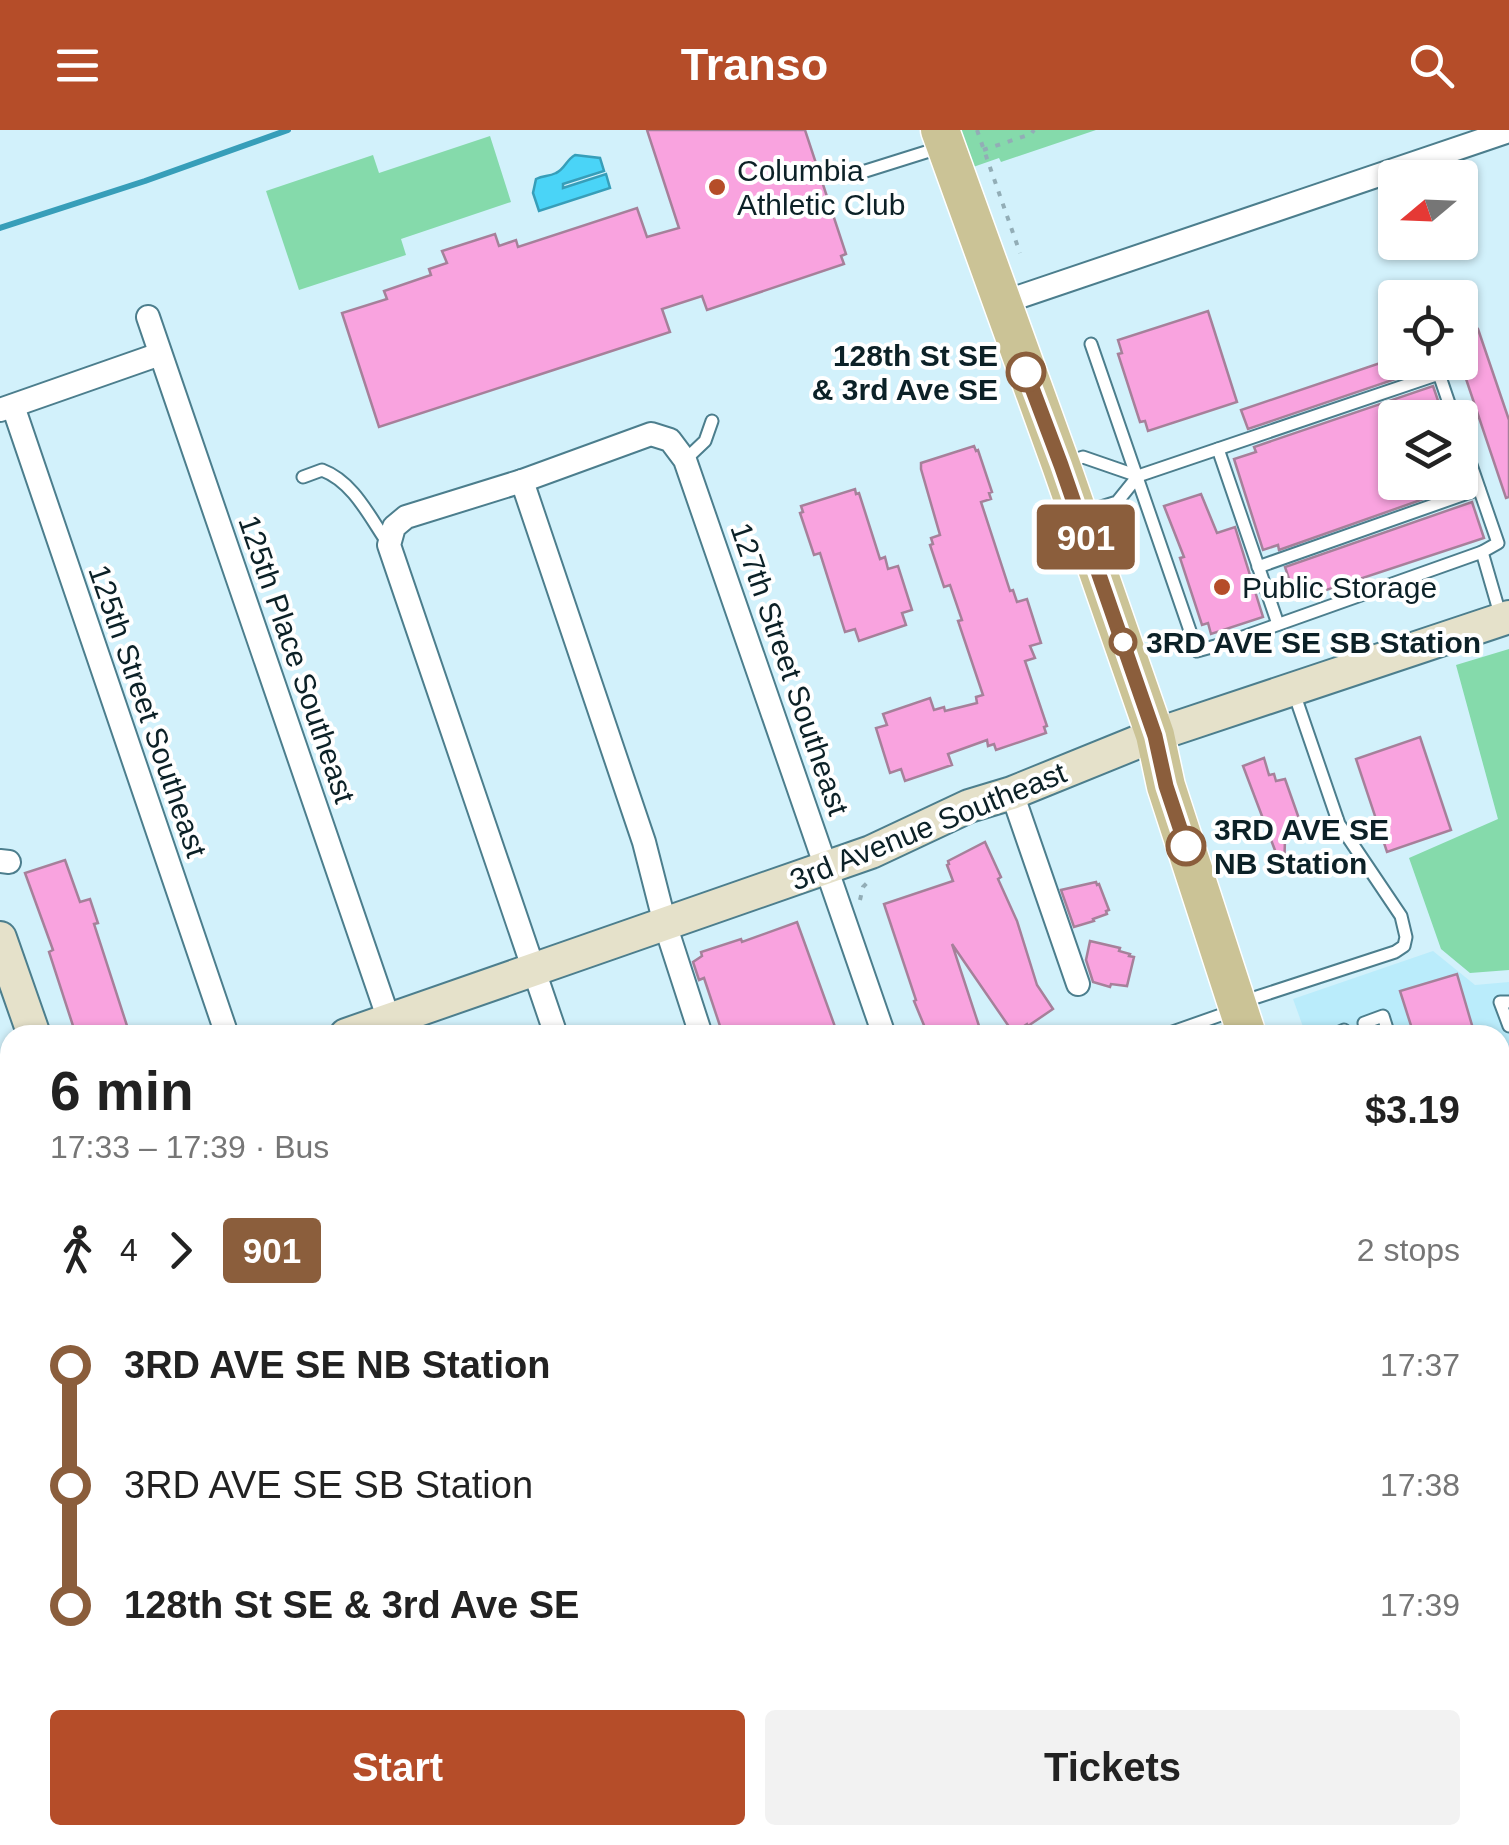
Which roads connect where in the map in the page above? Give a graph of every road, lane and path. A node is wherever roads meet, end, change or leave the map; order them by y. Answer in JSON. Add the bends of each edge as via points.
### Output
{"nodes":[{"id":1,"x":1034,"y":130,"type":"edge"},
{"id":2,"x":1509,"y":131,"type":"edge"},
{"id":3,"x":954,"y":135,"type":"edge"},
{"id":4,"x":984,"y":149,"type":"junction"},
{"id":5,"x":856,"y":174,"type":"dead end"},
{"id":6,"x":1020,"y":253,"type":"dead end"},
{"id":7,"x":1001,"y":303,"type":"junction"},
{"id":8,"x":148,"y":317,"type":"dead end"},
{"id":9,"x":1092,"y":344,"type":"dead end"},
{"id":10,"x":160,"y":354,"type":"junction"},
{"id":11,"x":1448,"y":400,"type":"edge"},
{"id":12,"x":6,"y":408,"type":"edge"},
{"id":13,"x":712,"y":420,"type":"dead end"},
{"id":14,"x":1218,"y":449,"type":"junction"},
{"id":15,"x":685,"y":460,"type":"junction"},
{"id":16,"x":1061,"y":465,"type":"junction"},
{"id":17,"x":1138,"y":476,"type":"junction"},
{"id":18,"x":304,"y":477,"type":"dead end"},
{"id":19,"x":522,"y":481,"type":"junction"},
{"id":20,"x":1478,"y":486,"type":"edge"},
{"id":21,"x":1479,"y":489,"type":"junction"},
{"id":22,"x":1078,"y":514,"type":"junction"},
{"id":23,"x":389,"y":545,"type":"junction"},
{"id":24,"x":1482,"y":552,"type":"junction"},
{"id":25,"x":1258,"y":566,"type":"junction"},
{"id":26,"x":1505,"y":618,"type":"edge"},
{"id":27,"x":1278,"y":624,"type":"junction"},
{"id":28,"x":1292,"y":689,"type":"junction"},
{"id":29,"x":1155,"y":736,"type":"junction"},
{"id":30,"x":1012,"y":793,"type":"junction"},
{"id":31,"x":828,"y":868,"type":"junction"},
{"id":32,"x":665,"y":924,"type":"junction"},
{"id":33,"x":0,"y":938,"type":"edge"},
{"id":34,"x":534,"y":970,"type":"junction"},
{"id":35,"x":1078,"y":984,"type":"dead end"},
{"id":36,"x":1509,"y":1002,"type":"edge"},
{"id":37,"x":1248,"y":1014,"type":"edge"},
{"id":38,"x":389,"y":1020,"type":"junction"},
{"id":39,"x":1364,"y":1023,"type":"dead end"},
{"id":40,"x":30,"y":1025,"type":"edge"},
{"id":41,"x":223,"y":1025,"type":"edge"},
{"id":42,"x":375,"y":1025,"type":"edge"},
{"id":43,"x":553,"y":1025,"type":"edge"},
{"id":44,"x":698,"y":1025,"type":"edge"},
{"id":45,"x":881,"y":1025,"type":"edge"},
{"id":46,"x":1205,"y":1025,"type":"edge"},
{"id":47,"x":1386,"y":1025,"type":"edge"},
{"id":48,"x":1509,"y":1025,"type":"edge"}],
"edges":[{"from":1,"to":4,"type":"path"},
{"from":2,"to":7,"type":"street"},
{"from":3,"to":4,"type":"path"},
{"from":3,"to":5,"type":"lane"},
{"from":3,"to":7,"type":"main road"},
{"from":4,"to":6,"type":"path"},
{"from":7,"to":16,"type":"main road"},
{"from":8,"to":10,"type":"street","name":"125th Place Southeast"},
{"from":9,"to":17,"type":"lane"},
{"from":10,"to":12,"type":"street"},
{"from":10,"to":38,"type":"street","name":"125th Place Southeast"},
{"from":11,"to":14,"type":"lane","via":[[1439,374]]},
{"from":12,"to":41,"type":"street","name":"125th Street Southeast"},
{"from":13,"to":15,"type":"lane","via":[[705,441]]},
{"from":14,"to":17,"type":"lane"},
{"from":14,"to":25,"type":"lane"},
{"from":15,"to":19,"type":"street","name":"127th Street Southeast","via":[[670,440],[651,434]]},
{"from":15,"to":31,"type":"street","name":"127th Street Southeast"},
{"from":16,"to":17,"type":"lane","via":[[1083,457]]},
{"from":16,"to":22,"type":"main road"},
{"from":17,"to":22,"type":"lane","via":[[1117,502]]},
{"from":17,"to":27,"type":"lane","via":[[1197,651]]},
{"from":18,"to":23,"type":"lane","via":[[322,470],[349,487]]},
{"from":19,"to":23,"type":"street","via":[[406,517],[394,527]]},
{"from":19,"to":32,"type":"street","via":[[644,842]]},
{"from":20,"to":21,"type":"lane"},
{"from":21,"to":24,"type":"lane","via":[[1498,543]]},
{"from":21,"to":25,"type":"lane"},
{"from":22,"to":29,"type":"main road"},
{"from":23,"to":34,"type":"street"},
{"from":24,"to":26,"type":"lane"},
{"from":24,"to":27,"type":"lane"},
{"from":25,"to":27,"type":"lane"},
{"from":26,"to":28,"type":"street","name":"3rd Avenue Southeast"},
{"from":28,"to":29,"type":"street","name":"3rd Avenue Southeast"},
{"from":28,"to":37,"type":"lane","via":[[1339,824],[1402,916],[1406,937],[1395,952]]},
{"from":29,"to":30,"type":"street","name":"3rd Avenue Southeast"},
{"from":29,"to":37,"type":"main road","via":[[1166,786]]},
{"from":30,"to":31,"type":"street","name":"3rd Avenue Southeast"},
{"from":30,"to":35,"type":"street"},
{"from":31,"to":32,"type":"street","name":"3rd Avenue Southeast"},
{"from":31,"to":45,"type":"street","name":"127th Street Southeast"},
{"from":32,"to":34,"type":"street","name":"3rd Avenue Southeast"},
{"from":32,"to":44,"type":"street"},
{"from":33,"to":40,"type":"street"},
{"from":34,"to":38,"type":"street","name":"3rd Avenue Southeast"},
{"from":34,"to":43,"type":"street"},
{"from":36,"to":48,"type":"lane","via":[[1500,1002]]},
{"from":37,"to":46,"type":"lane"},
{"from":38,"to":42,"type":"street","name":"3rd Avenue Southeast"},
{"from":39,"to":47,"type":"lane","via":[[1383,1016]]}]}
